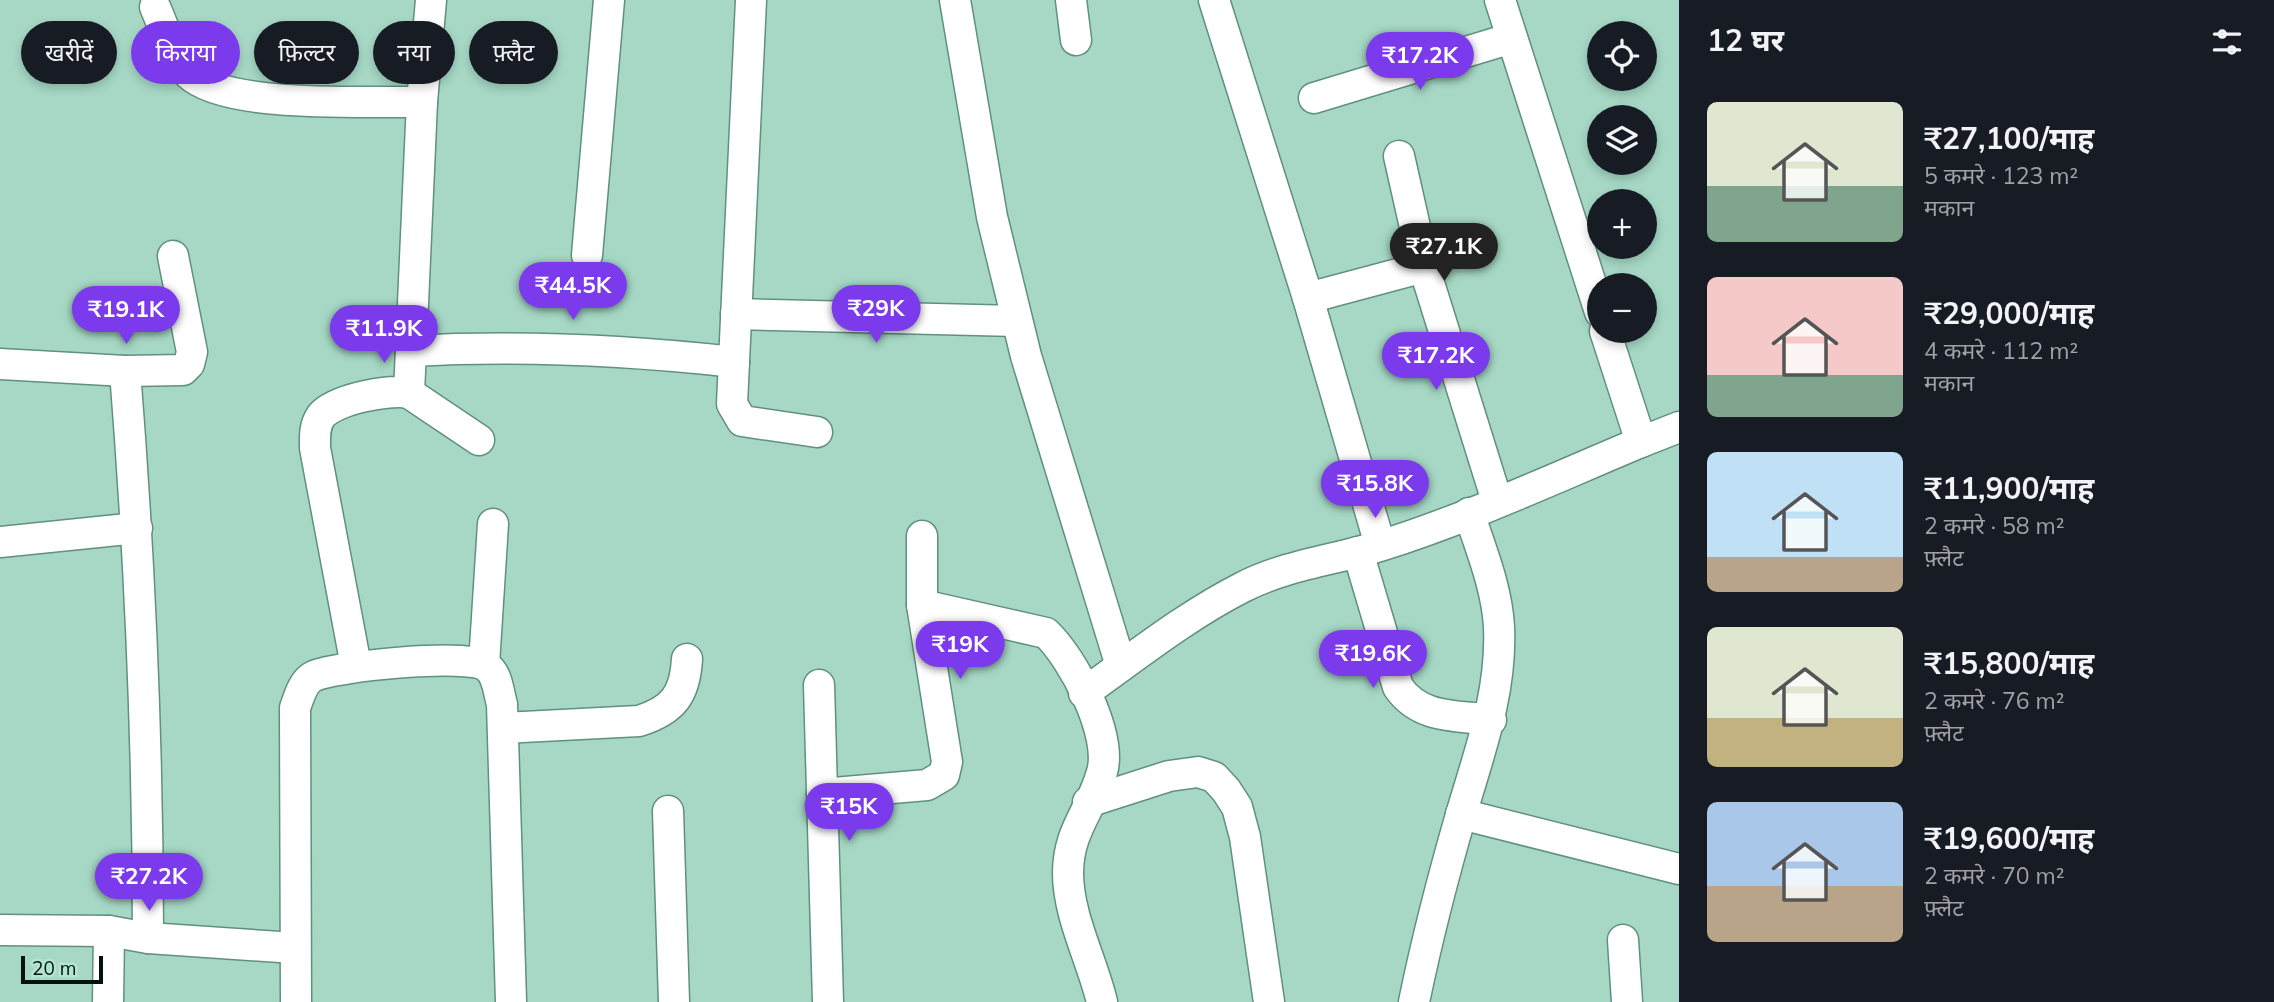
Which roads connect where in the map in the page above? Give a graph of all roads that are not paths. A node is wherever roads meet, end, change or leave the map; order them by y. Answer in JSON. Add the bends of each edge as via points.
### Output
{"nodes":[{"id":1,"x":431,"y":0,"type":"edge"},
{"id":2,"x":609,"y":0,"type":"edge"},
{"id":3,"x":751,"y":0,"type":"edge"},
{"id":4,"x":955,"y":0,"type":"edge"},
{"id":5,"x":1072,"y":0,"type":"edge"},
{"id":6,"x":1214,"y":0,"type":"edge"},
{"id":7,"x":1500,"y":0,"type":"edge"},
{"id":8,"x":155,"y":7,"type":"dead end"},
{"id":9,"x":1512,"y":38,"type":"junction"},
{"id":10,"x":1076,"y":40,"type":"dead end"},
{"id":11,"x":1314,"y":98,"type":"dead end"},
{"id":12,"x":422,"y":102,"type":"junction"},
{"id":13,"x":1399,"y":156,"type":"dead end"},
{"id":14,"x":586,"y":255,"type":"dead end"},
{"id":15,"x":173,"y":257,"type":"dead end"},
{"id":16,"x":1424,"y":267,"type":"junction"},
{"id":17,"x":1587,"y":273,"type":"edge"},
{"id":18,"x":1308,"y":298,"type":"junction"},
{"id":19,"x":736,"y":314,"type":"junction"},
{"id":20,"x":1017,"y":321,"type":"junction"},
{"id":21,"x":1609,"y":343,"type":"edge"},
{"id":22,"x":411,"y":351,"type":"junction"},
{"id":23,"x":734,"y":362,"type":"junction"},
{"id":24,"x":0,"y":364,"type":"edge"},
{"id":25,"x":125,"y":371,"type":"junction"},
{"id":26,"x":409,"y":393,"type":"junction"},
{"id":27,"x":1679,"y":427,"type":"edge"},
{"id":28,"x":817,"y":432,"type":"dead end"},
{"id":29,"x":479,"y":440,"type":"dead end"},
{"id":30,"x":1641,"y":442,"type":"junction"},
{"id":31,"x":1497,"y":501,"type":"junction"},
{"id":32,"x":1469,"y":513,"type":"junction"},
{"id":33,"x":493,"y":524,"type":"dead end"},
{"id":34,"x":137,"y":528,"type":"junction"},
{"id":35,"x":922,"y":536,"type":"dead end"},
{"id":36,"x":0,"y":542,"type":"edge"},
{"id":37,"x":1369,"y":549,"type":"junction"},
{"id":38,"x":922,"y":605,"type":"junction"},
{"id":39,"x":687,"y":659,"type":"dead end"},
{"id":40,"x":484,"y":664,"type":"junction"},
{"id":41,"x":356,"y":666,"type":"junction"},
{"id":42,"x":1121,"y":666,"type":"junction"},
{"id":43,"x":820,"y":685,"type":"dead end"},
{"id":44,"x":1084,"y":693,"type":"junction"},
{"id":45,"x":1491,"y":720,"type":"junction"},
{"id":46,"x":503,"y":728,"type":"junction"},
{"id":47,"x":822,"y":794,"type":"junction"},
{"id":48,"x":1088,"y":802,"type":"junction"},
{"id":49,"x":668,"y":811,"type":"dead end"},
{"id":50,"x":1461,"y":814,"type":"junction"},
{"id":51,"x":1679,"y":869,"type":"edge"},
{"id":52,"x":0,"y":930,"type":"edge"},
{"id":53,"x":109,"y":932,"type":"junction"},
{"id":54,"x":148,"y":938,"type":"junction"},
{"id":55,"x":1623,"y":940,"type":"dead end"},
{"id":56,"x":295,"y":948,"type":"junction"},
{"id":57,"x":108,"y":1002,"type":"edge"},
{"id":58,"x":296,"y":1002,"type":"edge"},
{"id":59,"x":511,"y":1002,"type":"edge"},
{"id":60,"x":674,"y":1002,"type":"edge"},
{"id":61,"x":828,"y":1002,"type":"edge"},
{"id":62,"x":1102,"y":1002,"type":"edge"},
{"id":63,"x":1269,"y":1002,"type":"edge"},
{"id":64,"x":1415,"y":1002,"type":"edge"},
{"id":65,"x":1627,"y":1002,"type":"edge"}],
"edges":[{"from":1,"to":12,"type":"street"},
{"from":2,"to":14,"type":"street"},
{"from":3,"to":19,"type":"street"},
{"from":4,"to":20,"type":"street","via":[[992,216]]},
{"from":5,"to":10,"type":"street"},
{"from":6,"to":18,"type":"street"},
{"from":7,"to":9,"type":"street"},
{"from":8,"to":12,"type":"street","via":[[179,63],[192,77],[221,91],[276,99]]},
{"from":9,"to":11,"type":"street"},
{"from":9,"to":17,"type":"street"},
{"from":12,"to":22,"type":"street"},
{"from":13,"to":16,"type":"street"},
{"from":15,"to":25,"type":"street","via":[[192,352],[189,364],[177,372]]},
{"from":16,"to":18,"type":"street"},
{"from":16,"to":31,"type":"street"},
{"from":18,"to":37,"type":"street"},
{"from":19,"to":20,"type":"street"},
{"from":19,"to":23,"type":"street"},
{"from":20,"to":42,"type":"street"},
{"from":21,"to":30,"type":"street"},
{"from":22,"to":23,"type":"street","via":[[541,346]]},
{"from":22,"to":26,"type":"street"},
{"from":23,"to":28,"type":"street","via":[[732,404],[742,421]]},
{"from":24,"to":25,"type":"street"},
{"from":25,"to":34,"type":"street"},
{"from":26,"to":29,"type":"street"},
{"from":26,"to":41,"type":"street","via":[[382,391],[334,407],[316,425],[315,448]]},
{"from":27,"to":30,"type":"street"},
{"from":30,"to":31,"type":"street"},
{"from":31,"to":32,"type":"street"},
{"from":32,"to":37,"type":"street"},
{"from":32,"to":45,"type":"street","via":[[1491,580],[1499,627]]},
{"from":33,"to":40,"type":"street"},
{"from":34,"to":36,"type":"street"},
{"from":34,"to":54,"type":"street","via":[[148,787]]},
{"from":35,"to":38,"type":"street"},
{"from":37,"to":42,"type":"street","via":[[1280,572],[1244,587],[1192,616]]},
{"from":37,"to":45,"type":"street","via":[[1398,687],[1408,702],[1423,710]]},
{"from":38,"to":44,"type":"street","via":[[1046,633],[1057,643]]},
{"from":38,"to":47,"type":"street","via":[[947,762],[944,775],[920,786]]},
{"from":39,"to":46,"type":"street","via":[[686,681],[660,714],[639,721]]},
{"from":40,"to":41,"type":"street"},
{"from":40,"to":46,"type":"street","via":[[495,673]]},
{"from":41,"to":56,"type":"street","via":[[312,677],[295,708]]},
{"from":42,"to":44,"type":"street"},
{"from":43,"to":47,"type":"street"},
{"from":44,"to":48,"type":"street","via":[[1103,739],[1105,764]]},
{"from":45,"to":50,"type":"street"},
{"from":46,"to":59,"type":"street"},
{"from":47,"to":61,"type":"street"},
{"from":48,"to":62,"type":"street","via":[[1076,828],[1068,875]]},
{"from":48,"to":63,"type":"street","via":[[1169,776],[1198,772],[1214,777],[1226,790],[1237,807],[1245,837]]},
{"from":49,"to":60,"type":"street"},
{"from":50,"to":51,"type":"street"},
{"from":50,"to":64,"type":"street"},
{"from":52,"to":53,"type":"street"},
{"from":53,"to":54,"type":"street"},
{"from":53,"to":57,"type":"street"},
{"from":54,"to":56,"type":"street"},
{"from":55,"to":65,"type":"street"},
{"from":56,"to":58,"type":"street"}]}
